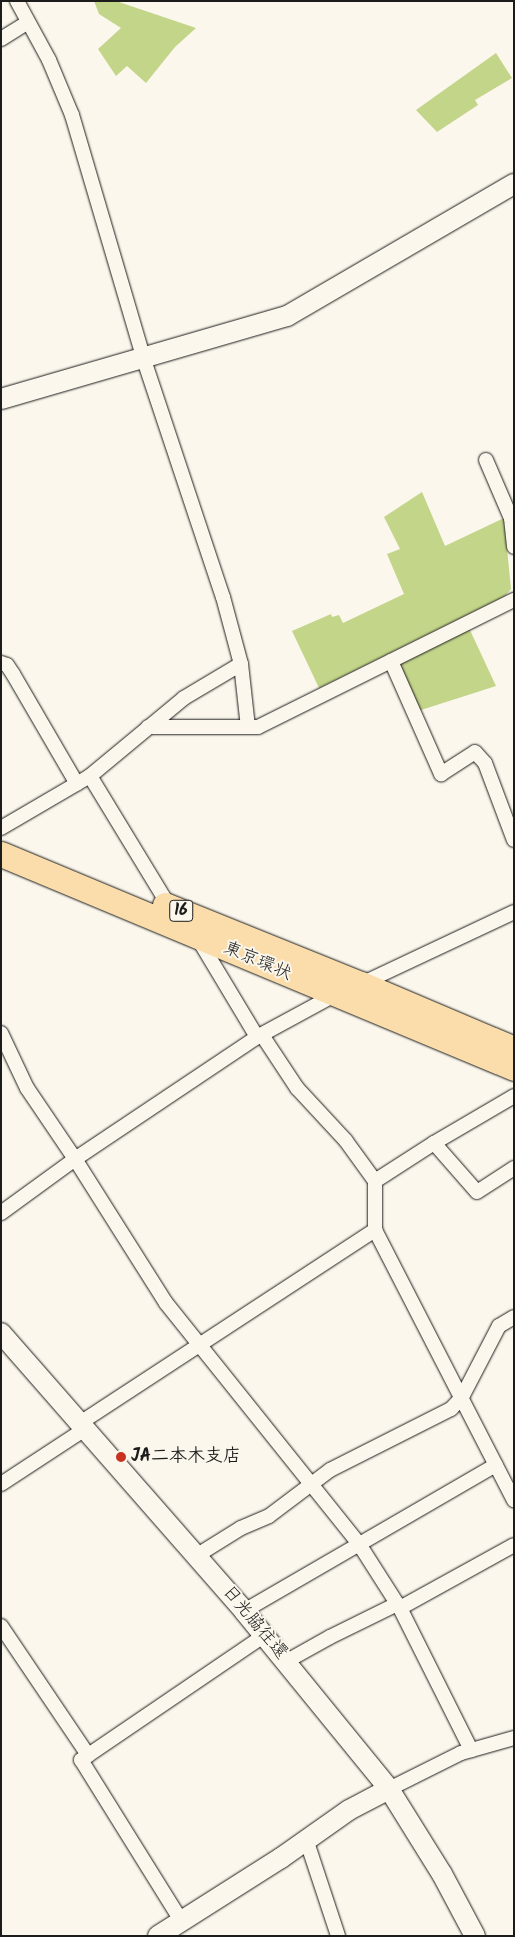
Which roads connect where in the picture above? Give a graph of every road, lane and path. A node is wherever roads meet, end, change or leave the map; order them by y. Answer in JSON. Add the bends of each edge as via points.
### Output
{"nodes":[{"id":1,"x":16,"y":1,"type":"edge"},
{"id":2,"x":27,"y":23,"type":"junction"},
{"id":3,"x":1,"y":39,"type":"edge"},
{"id":4,"x":514,"y":184,"type":"edge"},
{"id":5,"x":143,"y":357,"type":"junction"},
{"id":6,"x":1,"y":399,"type":"edge"},
{"id":7,"x":486,"y":460,"type":"dead end"},
{"id":8,"x":514,"y":547,"type":"edge"},
{"id":9,"x":514,"y":600,"type":"edge"},
{"id":10,"x":391,"y":661,"type":"junction"},
{"id":11,"x":1,"y":663,"type":"edge"},
{"id":12,"x":241,"y":664,"type":"junction"},
{"id":13,"x":148,"y":727,"type":"junction"},
{"id":14,"x":248,"y":727,"type":"junction"},
{"id":15,"x":90,"y":776,"type":"junction"},
{"id":16,"x":77,"y":784,"type":"junction"},
{"id":17,"x":1,"y":828,"type":"edge"},
{"id":18,"x":1,"y":837,"type":"edge"},
{"id":19,"x":514,"y":840,"type":"edge"},
{"id":20,"x":1,"y":854,"type":"edge"},
{"id":21,"x":169,"y":906,"type":"junction"},
{"id":22,"x":514,"y":912,"type":"edge"},
{"id":23,"x":197,"y":937,"type":"junction"},
{"id":24,"x":361,"y":984,"type":"junction"},
{"id":25,"x":334,"y":994,"type":"junction"},
{"id":26,"x":1,"y":1033,"type":"edge"},
{"id":27,"x":260,"y":1036,"type":"junction"},
{"id":28,"x":514,"y":1049,"type":"edge"},
{"id":29,"x":514,"y":1068,"type":"edge"},
{"id":30,"x":514,"y":1096,"type":"edge"},
{"id":31,"x":434,"y":1143,"type":"junction"},
{"id":32,"x":76,"y":1159,"type":"junction"},
{"id":33,"x":514,"y":1168,"type":"edge"},
{"id":34,"x":375,"y":1180,"type":"junction"},
{"id":35,"x":1,"y":1213,"type":"edge"},
{"id":36,"x":375,"y":1230,"type":"junction"},
{"id":37,"x":514,"y":1317,"type":"edge"},
{"id":38,"x":1,"y":1332,"type":"edge"},
{"id":39,"x":199,"y":1346,"type":"junction"},
{"id":40,"x":462,"y":1396,"type":"junction"},
{"id":41,"x":82,"y":1426,"type":"junction"},
{"id":42,"x":496,"y":1464,"type":"junction"},
{"id":43,"x":1,"y":1484,"type":"edge"},
{"id":44,"x":311,"y":1484,"type":"junction"},
{"id":45,"x":514,"y":1500,"type":"edge"},
{"id":46,"x":359,"y":1544,"type":"junction"},
{"id":47,"x":514,"y":1545,"type":"edge"},
{"id":48,"x":196,"y":1556,"type":"junction"},
{"id":49,"x":399,"y":1606,"type":"junction"},
{"id":50,"x":244,"y":1610,"type":"junction"},
{"id":51,"x":1,"y":1626,"type":"edge"},
{"id":52,"x":265,"y":1635,"type":"junction"},
{"id":53,"x":287,"y":1661,"type":"junction"},
{"id":54,"x":514,"y":1738,"type":"edge"},
{"id":55,"x":471,"y":1750,"type":"junction"},
{"id":56,"x":88,"y":1755,"type":"junction"},
{"id":57,"x":389,"y":1789,"type":"junction"},
{"id":58,"x":306,"y":1839,"type":"junction"},
{"id":59,"x":182,"y":1922,"type":"junction"},
{"id":60,"x":158,"y":1936,"type":"edge"},
{"id":61,"x":338,"y":1936,"type":"edge"},
{"id":62,"x":475,"y":1936,"type":"edge"}],
"edges":[{"from":1,"to":2,"type":"street"},
{"from":2,"to":3,"type":"street"},
{"from":2,"to":5,"type":"street","via":[[49,60],[72,115]]},
{"from":4,"to":5,"type":"street","via":[[287,316]]},
{"from":5,"to":6,"type":"street"},
{"from":5,"to":12,"type":"street","via":[[223,597]]},
{"from":7,"to":8,"type":"street","via":[[511,518]]},
{"from":9,"to":10,"type":"street"},
{"from":10,"to":14,"type":"street","via":[[258,727]]},
{"from":10,"to":19,"type":"street","via":[[440,774],[475,752],[485,763]]},
{"from":11,"to":16,"type":"street","via":[[13,674]]},
{"from":12,"to":13,"type":"street","via":[[184,698]]},
{"from":12,"to":14,"type":"street"},
{"from":13,"to":14,"type":"street"},
{"from":13,"to":15,"type":"street"},
{"from":15,"to":16,"type":"street"},
{"from":15,"to":21,"type":"street"},
{"from":16,"to":17,"type":"street"},
{"from":18,"to":21,"type":"highway","name":"東京環状","number":"16"},
{"from":20,"to":23,"type":"highway","name":"東京環状","number":"16"},
{"from":21,"to":24,"type":"highway","name":"東京環状","number":"16"},
{"from":22,"to":24,"type":"street"},
{"from":23,"to":25,"type":"highway","name":"東京環状","number":"16"},
{"from":23,"to":27,"type":"street"},
{"from":24,"to":25,"type":"street"},
{"from":24,"to":28,"type":"highway","name":"東京環状","number":"16"},
{"from":25,"to":27,"type":"street"},
{"from":25,"to":29,"type":"highway","name":"東京環状","number":"16"},
{"from":26,"to":32,"type":"street","via":[[27,1088]]},
{"from":27,"to":32,"type":"street"},
{"from":27,"to":34,"type":"street","via":[[297,1088],[346,1141]]},
{"from":30,"to":31,"type":"street"},
{"from":31,"to":33,"type":"street","via":[[477,1192]]},
{"from":31,"to":34,"type":"street"},
{"from":32,"to":35,"type":"street"},
{"from":32,"to":39,"type":"street","via":[[166,1303]]},
{"from":34,"to":36,"type":"street"},
{"from":36,"to":39,"type":"street"},
{"from":36,"to":40,"type":"street"},
{"from":37,"to":40,"type":"street","via":[[498,1326]]},
{"from":38,"to":41,"type":"street","name":"日光脇往還"},
{"from":39,"to":41,"type":"street"},
{"from":39,"to":44,"type":"street"},
{"from":40,"to":42,"type":"street"},
{"from":40,"to":44,"type":"street","via":[[451,1409],[330,1470]]},
{"from":41,"to":43,"type":"street"},
{"from":41,"to":48,"type":"street","name":"日光脇往還"},
{"from":42,"to":45,"type":"street"},
{"from":42,"to":46,"type":"street"},
{"from":44,"to":46,"type":"street"},
{"from":44,"to":48,"type":"street","via":[[269,1516],[241,1528]]},
{"from":46,"to":49,"type":"street"},
{"from":46,"to":50,"type":"street"},
{"from":47,"to":49,"type":"street"},
{"from":48,"to":50,"type":"street","name":"日光脇往還"},
{"from":49,"to":53,"type":"street"},
{"from":49,"to":55,"type":"street"},
{"from":50,"to":52,"type":"street","name":"日光脇往還"},
{"from":51,"to":56,"type":"street"},
{"from":52,"to":53,"type":"street","name":"日光脇往還"},
{"from":52,"to":56,"type":"street"},
{"from":53,"to":57,"type":"street","name":"日光脇往還"},
{"from":54,"to":55,"type":"street"},
{"from":55,"to":57,"type":"street"},
{"from":56,"to":59,"type":"street","via":[[81,1760]]},
{"from":57,"to":58,"type":"street","via":[[349,1810]]},
{"from":57,"to":62,"type":"street","name":"日光脇往還","via":[[442,1874]]},
{"from":58,"to":59,"type":"street"},
{"from":58,"to":61,"type":"street"},
{"from":59,"to":60,"type":"street"}]}
